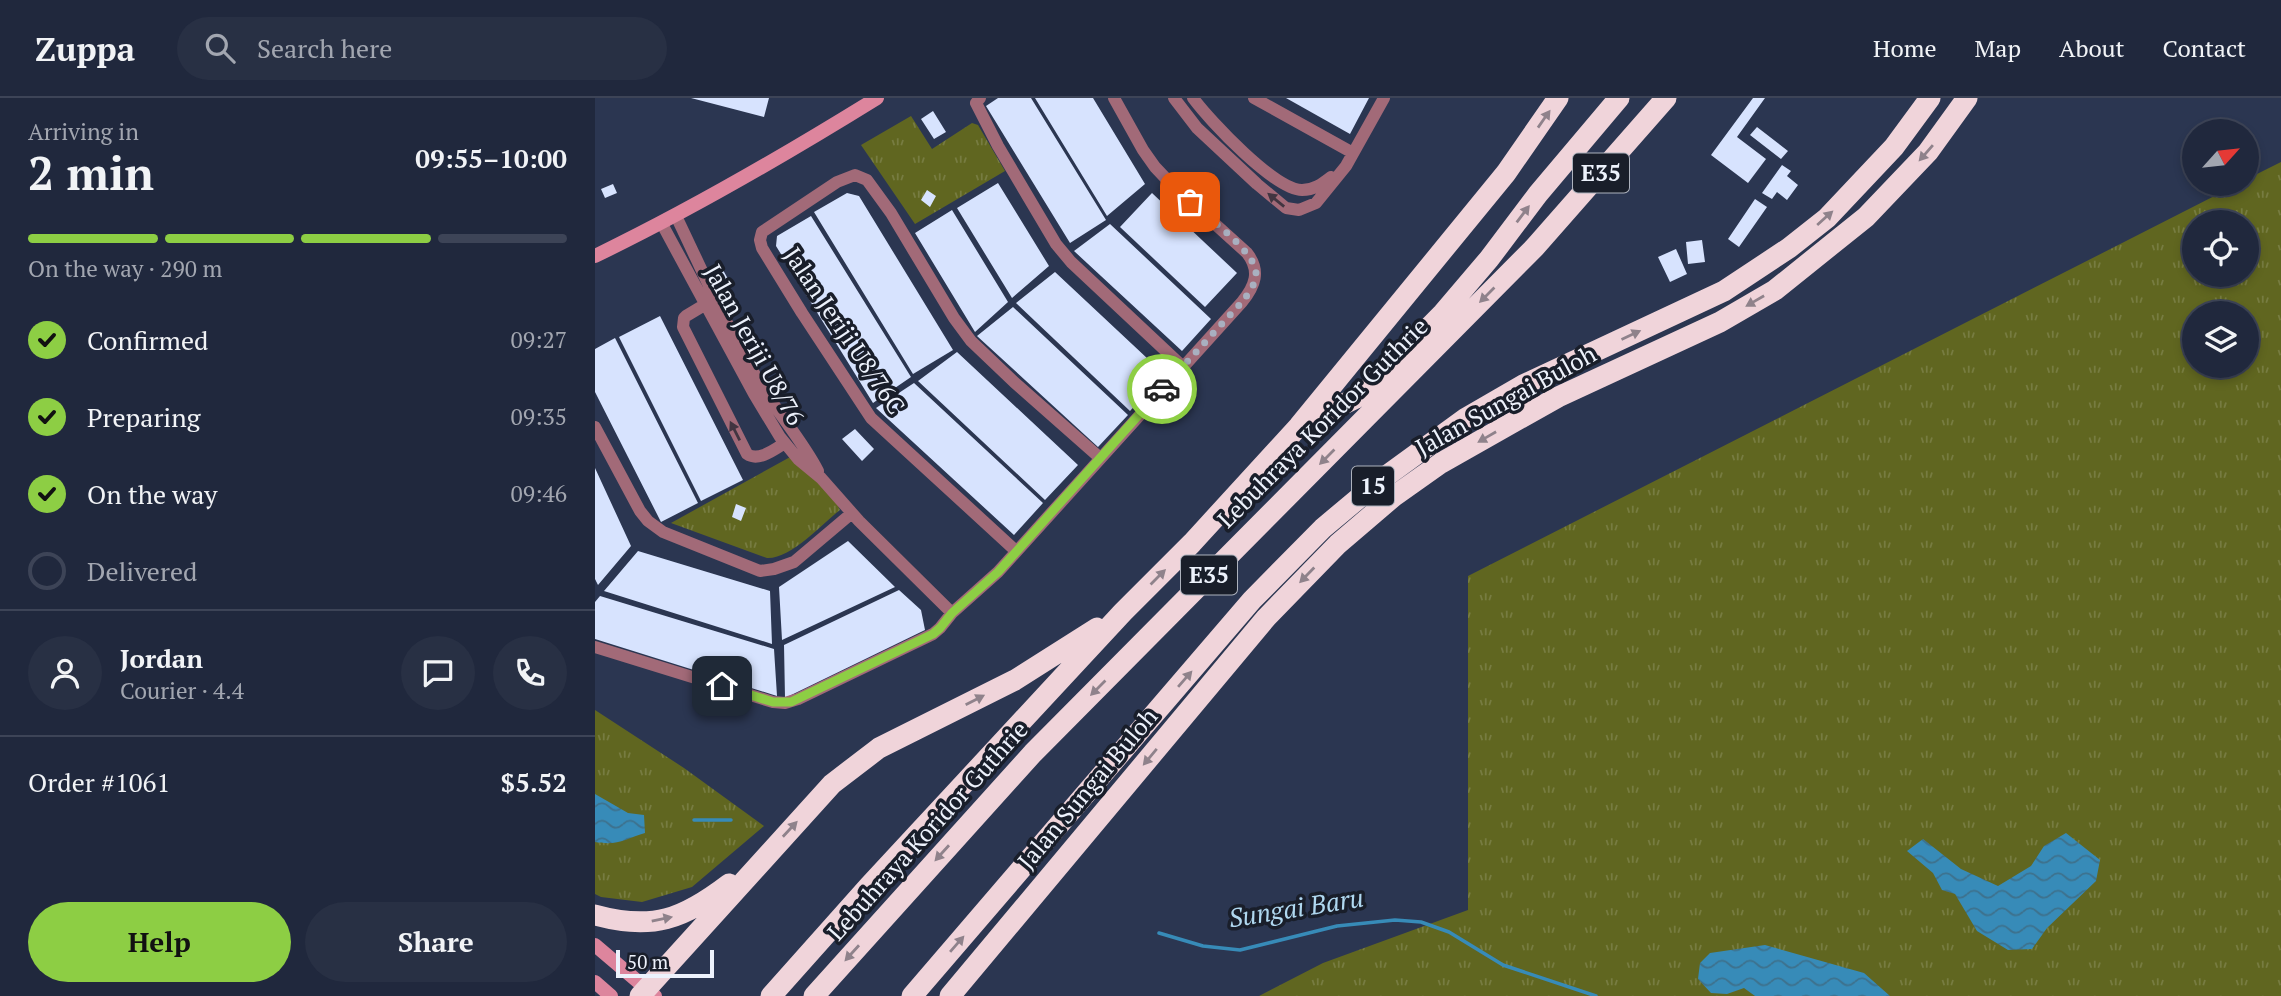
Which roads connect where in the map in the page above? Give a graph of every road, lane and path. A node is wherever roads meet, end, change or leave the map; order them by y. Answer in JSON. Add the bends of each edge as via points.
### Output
{"nodes":[{"id":1,"x":877,"y":98,"type":"edge"},
{"id":2,"x":980,"y":98,"type":"edge"},
{"id":3,"x":1114,"y":98,"type":"edge"},
{"id":4,"x":1174,"y":98,"type":"edge"},
{"id":5,"x":1193,"y":98,"type":"edge"},
{"id":6,"x":1254,"y":98,"type":"edge"},
{"id":7,"x":1384,"y":98,"type":"edge"},
{"id":8,"x":1558,"y":98,"type":"edge"},
{"id":9,"x":1619,"y":98,"type":"edge"},
{"id":10,"x":1666,"y":98,"type":"edge"},
{"id":11,"x":1930,"y":98,"type":"edge"},
{"id":12,"x":1967,"y":98,"type":"edge"},
{"id":13,"x":1353,"y":153,"type":"junction"},
{"id":14,"x":1346,"y":166,"type":"junction"},
{"id":15,"x":676,"y":216,"type":"junction"},
{"id":16,"x":662,"y":224,"type":"junction"},
{"id":17,"x":595,"y":256,"type":"edge"},
{"id":18,"x":706,"y":304,"type":"junction"},
{"id":19,"x":1183,"y":367,"type":"junction"},
{"id":20,"x":1299,"y":426,"type":"junction"},
{"id":21,"x":595,"y":427,"type":"edge"},
{"id":22,"x":785,"y":443,"type":"junction"},
{"id":23,"x":1100,"y":457,"type":"junction"},
{"id":24,"x":821,"y":478,"type":"junction"},
{"id":25,"x":852,"y":513,"type":"junction"},
{"id":26,"x":1016,"y":551,"type":"junction"},
{"id":27,"x":1123,"y":612,"type":"junction"},
{"id":28,"x":952,"y":613,"type":"junction"},
{"id":29,"x":595,"y":647,"type":"edge"},
{"id":30,"x":763,"y":859,"type":"junction"},
{"id":31,"x":595,"y":915,"type":"edge"},
{"id":32,"x":595,"y":945,"type":"edge"},
{"id":33,"x":595,"y":982,"type":"edge"},
{"id":34,"x":647,"y":994,"type":"edge"},
{"id":35,"x":611,"y":996,"type":"edge"},
{"id":36,"x":771,"y":996,"type":"edge"},
{"id":37,"x":814,"y":996,"type":"edge"},
{"id":38,"x":912,"y":996,"type":"edge"},
{"id":39,"x":950,"y":996,"type":"edge"}],
"edges":[{"from":1,"to":15,"type":"street"},
{"from":2,"to":19,"type":"street","via":[[976,103],[987,125],[1056,244]]},
{"from":3,"to":19,"type":"street","via":[[1156,167],[1247,253],[1255,267],[1248,294]]},
{"from":14,"to":4,"type":"street","one_way":true,"via":[[1317,203],[1299,210],[1286,208],[1197,128]]},
{"from":5,"to":14,"type":"street","via":[[1241,152],[1287,186],[1314,189]]},
{"from":6,"to":13,"type":"street"},
{"from":7,"to":13,"type":"street"},
{"from":20,"to":8,"type":"highway","name":"Lebuhraya Koridor Guthrie","number":"E35","one_way":true,"via":[[1506,173]]},
{"from":20,"to":9,"type":"highway","one_way":true,"via":[[1369,388],[1443,313]]},
{"from":10,"to":37,"type":"highway","name":"Lebuhraya Koridor Guthrie","number":"E35","one_way":true,"via":[[1535,247],[1033,753]]},
{"from":38,"to":11,"type":"highway","name":"Jalan Sungai Buloh","number":"15","one_way":true,"via":[[1252,600],[1323,528],[1466,418],[1523,385],[1724,291],[1789,248],[1828,218],[1894,147]]},
{"from":12,"to":39,"type":"highway","name":"Jalan Sungai Buloh","number":"15","one_way":true,"via":[[1928,152],[1866,217],[1775,290],[1720,322],[1558,397],[1489,435],[1393,497],[1338,544],[1266,618]]},
{"from":13,"to":14,"type":"street"},
{"from":15,"to":16,"type":"street"},
{"from":15,"to":24,"type":"street","name":"Jalan Jeriji U8/76","via":[[763,388]]},
{"from":16,"to":17,"type":"street"},
{"from":16,"to":18,"type":"street","name":"Jalan Jeriji U8/76"},
{"from":18,"to":22,"type":"street","name":"Jalan Jeriji U8/76"},
{"from":22,"to":18,"type":"street","one_way":true,"via":[[758,457],[747,454],[683,327],[686,316]]},
{"from":19,"to":23,"type":"street"},
{"from":27,"to":20,"type":"highway","name":"Lebuhraya Koridor Guthrie","number":"E35","one_way":true},
{"from":21,"to":25,"type":"street","via":[[648,521],[676,538],[754,569],[794,562]]},
{"from":22,"to":24,"type":"street","name":"Jalan Jeriji U8/76"},
{"from":23,"to":26,"type":"street"},
{"from":23,"to":26,"type":"street","name":"Jalan Jeriji U8/76C","via":[[971,341],[867,180],[855,176],[837,182],[762,232],[762,248],[871,418]]},
{"from":24,"to":25,"type":"street","name":"Jalan Jeriji U8/76"},
{"from":25,"to":28,"type":"street","name":"Jalan Jeriji U8/76"},
{"from":26,"to":28,"type":"street"},
{"from":30,"to":27,"type":"highway","one_way":true,"via":[[832,784],[879,748],[1015,680]]},
{"from":27,"to":36,"type":"highway","name":"Lebuhraya Koridor Guthrie","number":"E35"},
{"from":28,"to":29,"type":"street","via":[[928,636],[785,703]]},
{"from":31,"to":30,"type":"highway","one_way":true,"via":[[622,921],[662,921],[712,897]]},
{"from":30,"to":34,"type":"highway"},
{"from":32,"to":34,"type":"street"},
{"from":33,"to":35,"type":"street"}]}
